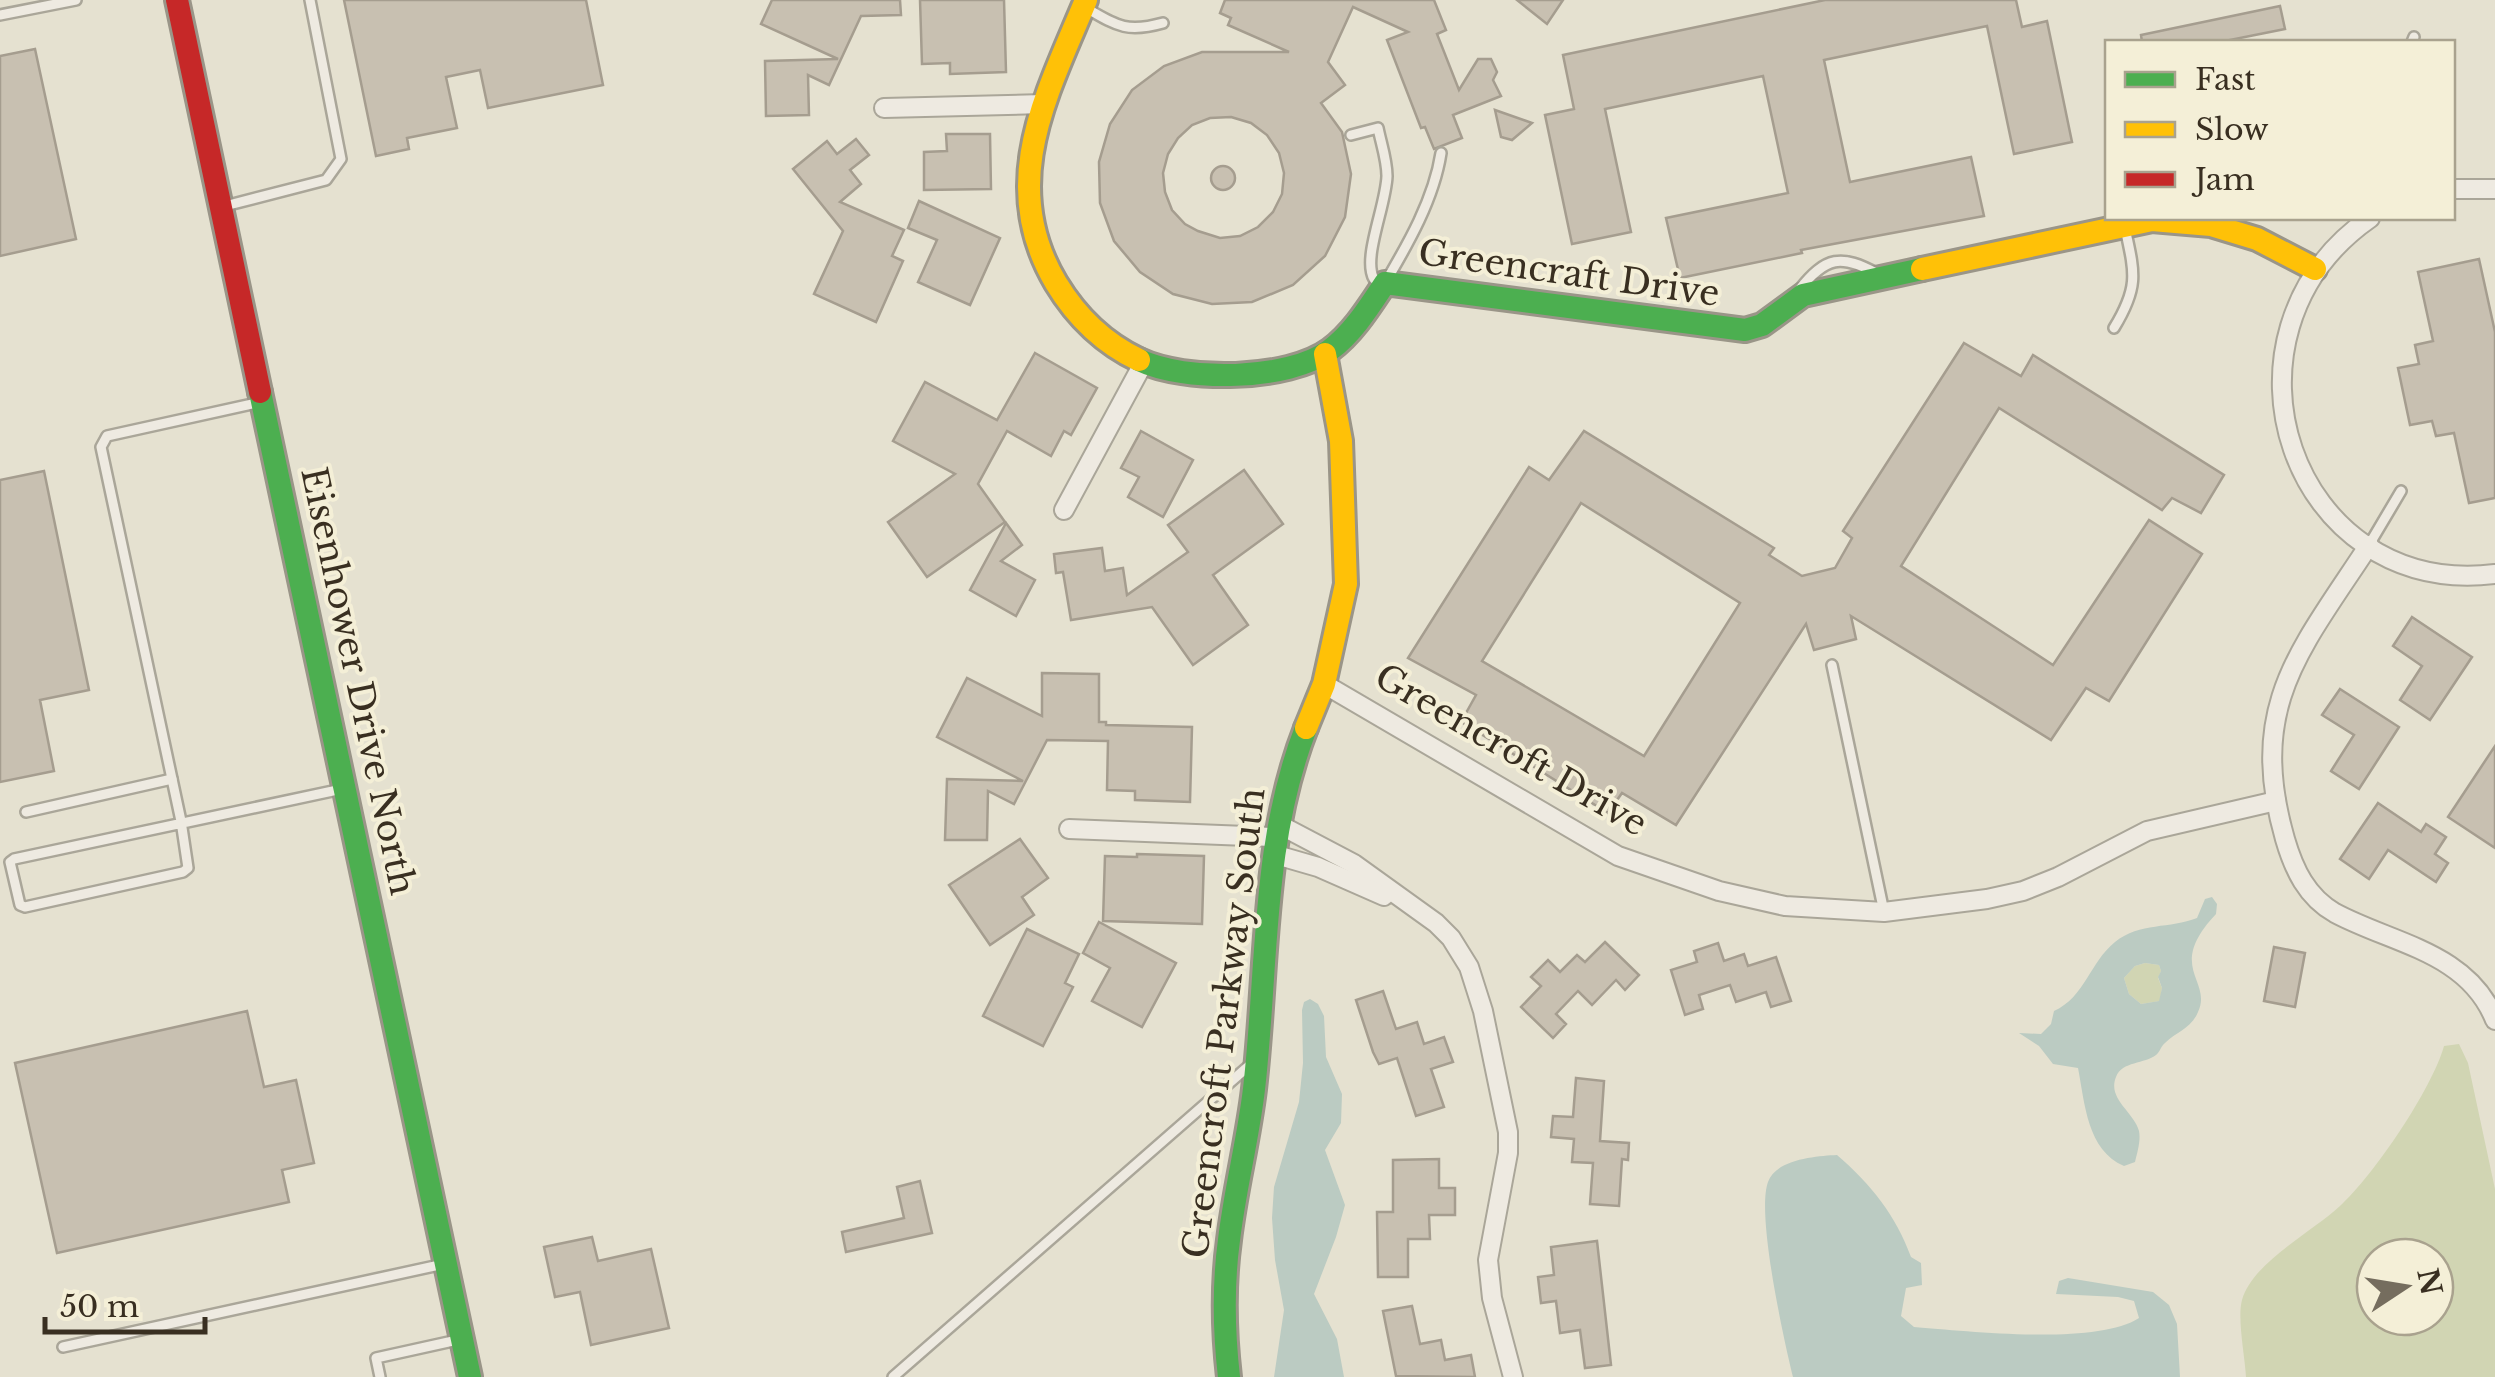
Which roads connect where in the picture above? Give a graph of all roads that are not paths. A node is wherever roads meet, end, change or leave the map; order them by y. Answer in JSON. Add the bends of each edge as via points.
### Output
{"nodes":[{"id":1,"x":76,"y":0,"type":"edge"},
{"id":2,"x":177,"y":0,"type":"edge"},
{"id":3,"x":310,"y":0,"type":"edge"},
{"id":4,"x":1085,"y":3,"type":"edge"},
{"id":5,"x":0,"y":15,"type":"edge"},
{"id":6,"x":1162,"y":24,"type":"dead end"},
{"id":7,"x":1044,"y":104,"type":"junction"},
{"id":8,"x":884,"y":108,"type":"dead end"},
{"id":9,"x":1351,"y":135,"type":"dead end"},
{"id":10,"x":1440,"y":153,"type":"dead end"},
{"id":11,"x":2455,"y":188,"type":"edge"},
{"id":12,"x":2495,"y":189,"type":"edge"},
{"id":13,"x":220,"y":207,"type":"junction"},
{"id":14,"x":2367,"y":220,"type":"edge"},
{"id":15,"x":2124,"y":226,"type":"junction"},
{"id":16,"x":2316,"y":269,"type":"junction"},
{"id":17,"x":1385,"y":283,"type":"junction"},
{"id":18,"x":2114,"y":328,"type":"dead end"},
{"id":19,"x":1324,"y":354,"type":"junction"},
{"id":20,"x":1144,"y":362,"type":"junction"},
{"id":21,"x":262,"y":402,"type":"junction"},
{"id":22,"x":2401,"y":491,"type":"dead end"},
{"id":23,"x":1064,"y":510,"type":"dead end"},
{"id":24,"x":2369,"y":546,"type":"junction"},
{"id":25,"x":2495,"y":574,"type":"edge"},
{"id":26,"x":1832,"y":665,"type":"dead end"},
{"id":27,"x":1324,"y":684,"type":"junction"},
{"id":28,"x":172,"y":779,"type":"junction"},
{"id":29,"x":344,"y":788,"type":"junction"},
{"id":30,"x":2276,"y":801,"type":"junction"},
{"id":31,"x":26,"y":812,"type":"dead end"},
{"id":32,"x":180,"y":821,"type":"junction"},
{"id":33,"x":1069,"y":829,"type":"dead end"},
{"id":34,"x":1275,"y":838,"type":"junction"},
{"id":35,"x":1413,"y":909,"type":"junction"},
{"id":36,"x":1884,"y":912,"type":"junction"},
{"id":37,"x":2495,"y":1020,"type":"edge"},
{"id":38,"x":1257,"y":1059,"type":"junction"},
{"id":39,"x":446,"y":1264,"type":"junction"},
{"id":40,"x":462,"y":1339,"type":"junction"},
{"id":41,"x":63,"y":1348,"type":"dead end"},
{"id":42,"x":380,"y":1377,"type":"edge"},
{"id":43,"x":470,"y":1377,"type":"edge"},
{"id":44,"x":892,"y":1377,"type":"edge"},
{"id":45,"x":1229,"y":1377,"type":"edge"},
{"id":46,"x":1513,"y":1377,"type":"edge"}],
"edges":[{"from":1,"to":5,"type":"lane"},
{"from":2,"to":13,"type":"street","name":"Eisenhower Drive North"},
{"from":3,"to":13,"type":"lane","via":[[341,159],[326,180]]},
{"from":4,"to":6,"type":"lane","via":[[1125,29]]},
{"from":4,"to":7,"type":"street"},
{"from":7,"to":8,"type":"street"},
{"from":7,"to":20,"type":"street","via":[[1027,174],[1032,230],[1042,257],[1076,310]]},
{"from":9,"to":17,"type":"lane","via":[[1378,128],[1387,172],[1368,257],[1374,279]]},
{"from":10,"to":17,"type":"lane","via":[[1425,203]]},
{"from":11,"to":12,"type":"street"},
{"from":13,"to":21,"type":"street","name":"Eisenhower Drive North"},
{"from":14,"to":16,"type":"street"},
{"from":15,"to":16,"type":"street","name":"Greencraft Drive","via":[[2152,220],[2211,224]]},
{"from":15,"to":17,"type":"street","name":"Greencraft Drive","via":[[1803,296],[1745,330]]},
{"from":15,"to":18,"type":"lane","via":[[2133,286]]},
{"from":16,"to":24,"type":"street","via":[[2284,344],[2281,406],[2312,488]]},
{"from":17,"to":19,"type":"street","via":[[1358,323]]},
{"from":19,"to":20,"type":"street","via":[[1230,374]]},
{"from":19,"to":27,"type":"street","name":"Greencroft Drive","via":[[1341,440],[1347,543],[1346,584]]},
{"from":20,"to":23,"type":"street"},
{"from":21,"to":28,"type":"lane","via":[[102,440]]},
{"from":21,"to":29,"type":"street","name":"Eisenhower Drive North"},
{"from":22,"to":24,"type":"lane"},
{"from":24,"to":25,"type":"street","via":[[2440,573]]},
{"from":24,"to":30,"type":"street","via":[[2284,684],[2270,740]]},
{"from":26,"to":36,"type":"lane"},
{"from":27,"to":34,"type":"street","name":"Greencroft Parkway South","via":[[1293,762]]},
{"from":27,"to":36,"type":"street","name":"Greencroft Drive","via":[[1618,856],[1785,906]]},
{"from":28,"to":31,"type":"lane"},
{"from":28,"to":32,"type":"lane"},
{"from":29,"to":32,"type":"lane"},
{"from":29,"to":39,"type":"street","name":"Eisenhower Drive North"},
{"from":30,"to":36,"type":"street","name":"Greencroft Drive","via":[[2148,831],[2023,891]]},
{"from":30,"to":37,"type":"street","via":[[2290,857],[2310,894],[2469,979]]},
{"from":32,"to":32,"type":"lane","via":[[190,864],[183,872],[20,905],[14,858]]},
{"from":33,"to":34,"type":"street"},
{"from":34,"to":35,"type":"street","via":[[1318,867]]},
{"from":34,"to":35,"type":"street","via":[[1354,864]]},
{"from":34,"to":38,"type":"street","name":"Greencroft Parkway South"},
{"from":35,"to":46,"type":"street","via":[[1436,923],[1468,967],[1506,1113],[1508,1152],[1488,1260]]},
{"from":38,"to":44,"type":"lane"},
{"from":38,"to":45,"type":"street","name":"Greencroft Parkway South","via":[[1228,1243]]},
{"from":39,"to":40,"type":"street","name":"Eisenhower Drive North"},
{"from":39,"to":41,"type":"lane"},
{"from":40,"to":42,"type":"lane","via":[[376,1358]]},
{"from":40,"to":43,"type":"street","name":"Eisenhower Drive North"}]}
